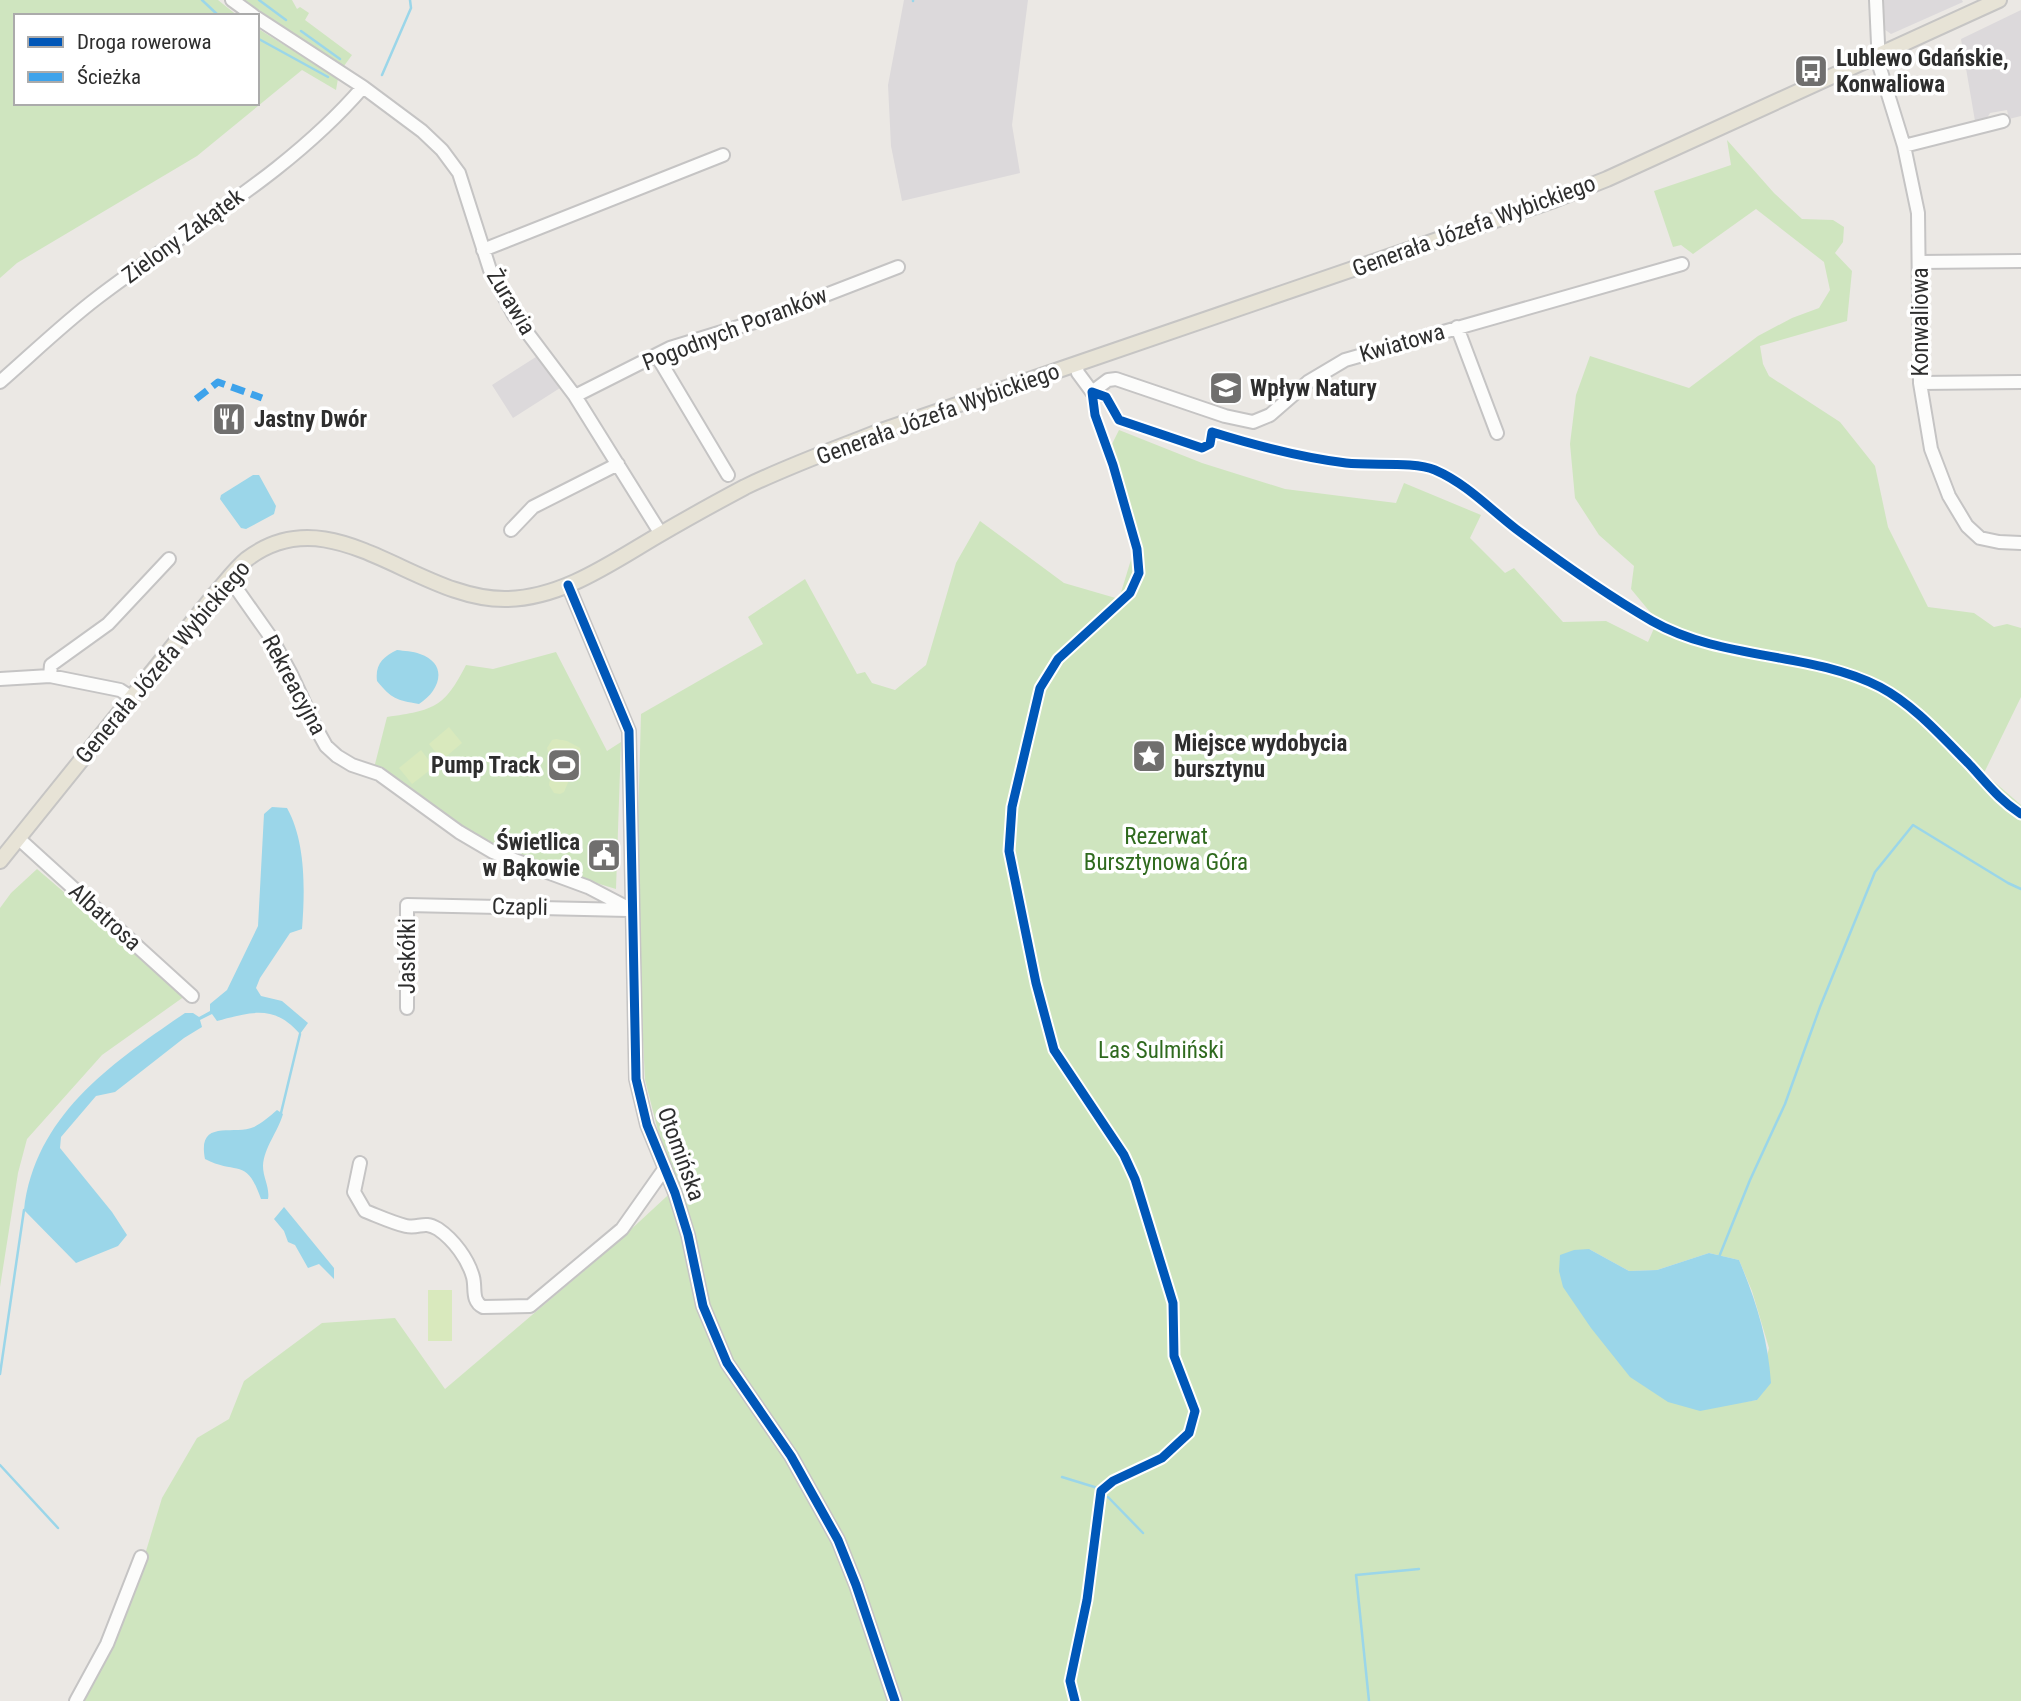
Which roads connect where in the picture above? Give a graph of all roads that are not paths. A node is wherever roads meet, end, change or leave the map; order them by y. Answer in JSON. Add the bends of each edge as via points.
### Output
{"nodes":[{"id":1,"x":232,"y":0,"type":"edge"},
{"id":2,"x":1876,"y":0,"type":"edge"},
{"id":3,"x":1999,"y":0,"type":"edge"},
{"id":4,"x":252,"y":14,"type":"edge"},
{"id":5,"x":259,"y":19,"type":"edge"},
{"id":6,"x":1877,"y":55,"type":"junction"},
{"id":7,"x":363,"y":87,"type":"junction"},
{"id":8,"x":2003,"y":121,"type":"dead end"},
{"id":9,"x":1904,"y":146,"type":"junction"},
{"id":10,"x":723,"y":155,"type":"dead end"},
{"id":11,"x":483,"y":250,"type":"junction"},
{"id":12,"x":2021,"y":261,"type":"edge"},
{"id":13,"x":1920,"y":262,"type":"junction"},
{"id":14,"x":1682,"y":264,"type":"dead end"},
{"id":15,"x":898,"y":267,"type":"dead end"},
{"id":16,"x":1457,"y":327,"type":"junction"},
{"id":17,"x":657,"y":356,"type":"junction"},
{"id":18,"x":1076,"y":365,"type":"junction"},
{"id":19,"x":0,"y":382,"type":"edge"},
{"id":20,"x":2021,"y":382,"type":"edge"},
{"id":21,"x":1920,"y":383,"type":"junction"},
{"id":22,"x":575,"y":396,"type":"junction"},
{"id":23,"x":1497,"y":433,"type":"dead end"},
{"id":24,"x":618,"y":464,"type":"junction"},
{"id":25,"x":728,"y":475,"type":"dead end"},
{"id":26,"x":511,"y":530,"type":"dead end"},
{"id":27,"x":661,"y":534,"type":"junction"},
{"id":28,"x":2021,"y":543,"type":"edge"},
{"id":29,"x":169,"y":559,"type":"dead end"},
{"id":30,"x":229,"y":578,"type":"junction"},
{"id":31,"x":568,"y":585,"type":"junction"},
{"id":32,"x":50,"y":676,"type":"junction"},
{"id":33,"x":0,"y":679,"type":"edge"},
{"id":34,"x":131,"y":696,"type":"junction"},
{"id":35,"x":18,"y":838,"type":"junction"},
{"id":36,"x":0,"y":861,"type":"edge"},
{"id":37,"x":407,"y":905,"type":"joint"},
{"id":38,"x":632,"y":910,"type":"junction"},
{"id":39,"x":192,"y":996,"type":"dead end"},
{"id":40,"x":407,"y":1008,"type":"dead end"},
{"id":41,"x":359,"y":1163,"type":"dead end"},
{"id":42,"x":665,"y":1168,"type":"junction"},
{"id":43,"x":141,"y":1557,"type":"dead end"},
{"id":44,"x":76,"y":1701,"type":"edge"},
{"id":45,"x":895,"y":1701,"type":"edge"}],
"edges":[{"from":1,"to":4,"type":"street"},
{"from":2,"to":6,"type":"street","name":"Konwaliowa"},
{"from":3,"to":6,"type":"main road","name":"Generała Józefa Wybickiego"},
{"from":5,"to":7,"type":"street"},
{"from":6,"to":9,"type":"street","name":"Konwaliowa"},
{"from":6,"to":18,"type":"main road","name":"Generała Józefa Wybickiego","via":[[1554,200]]},
{"from":7,"to":11,"type":"street","via":[[422,131],[459,173]]},
{"from":7,"to":19,"type":"street","name":"Zielony Zakątek","via":[[295,155],[96,299]]},
{"from":8,"to":9,"type":"street"},
{"from":9,"to":13,"type":"street","name":"Konwaliowa","via":[[1918,213]]},
{"from":10,"to":11,"type":"street","name":"Żurawia"},
{"from":11,"to":22,"type":"street","name":"Żurawia","via":[[514,315]]},
{"from":12,"to":13,"type":"street"},
{"from":13,"to":21,"type":"street","name":"Konwaliowa"},
{"from":14,"to":16,"type":"street","name":"Kwiatowa"},
{"from":15,"to":17,"type":"street","name":"Pogodnych Poranków"},
{"from":16,"to":18,"type":"street","name":"Kwiatowa","via":[[1345,360],[1308,382],[1270,415],[1253,422],[1116,379],[1092,392]]},
{"from":16,"to":23,"type":"street"},
{"from":17,"to":22,"type":"street","name":"Pogodnych Poranków"},
{"from":17,"to":25,"type":"street"},
{"from":18,"to":27,"type":"main road","name":"Generała Józefa Wybickiego","via":[[878,432],[783,470]]},
{"from":20,"to":21,"type":"street"},
{"from":21,"to":28,"type":"street","name":"Konwaliowa","via":[[1931,449],[1949,496],[1967,526],[1980,538]]},
{"from":22,"to":24,"type":"street","name":"Żurawia"},
{"from":24,"to":26,"type":"street","via":[[533,507]]},
{"from":24,"to":27,"type":"street","name":"Żurawia"},
{"from":27,"to":31,"type":"main road","name":"Generała Józefa Wybickiego"},
{"from":29,"to":32,"type":"street","via":[[108,624],[51,665]]},
{"from":30,"to":31,"type":"main road","name":"Generała Józefa Wybickiego","via":[[270,545],[293,537],[315,537],[353,547],[481,598],[527,597]]},
{"from":30,"to":34,"type":"main road","name":"Generała Józefa Wybickiego"},
{"from":30,"to":38,"type":"street","name":"Rekreacyjna","via":[[272,639],[326,747],[352,765],[379,774],[493,852],[588,887]]},
{"from":31,"to":38,"type":"street","name":"Otomińska","via":[[629,731]]},
{"from":32,"to":33,"type":"street"},
{"from":32,"to":34,"type":"street"},
{"from":34,"to":35,"type":"main road","name":"Generała Józefa Wybickiego"},
{"from":35,"to":36,"type":"main road","name":"Generała Józefa Wybickiego"},
{"from":35,"to":39,"type":"street","name":"Albatrosa"},
{"from":37,"to":38,"type":"street","name":"Czapli"},
{"from":37,"to":40,"type":"street","name":"Jaskółki"},
{"from":38,"to":42,"type":"street","name":"Otomińska","via":[[636,1079],[647,1125]]},
{"from":41,"to":42,"type":"street","via":[[354,1192],[365,1211],[407,1226],[424,1223],[437,1228],[466,1262],[478,1305],[510,1308],[530,1306],[622,1229]]},
{"from":42,"to":45,"type":"street","name":"Otomińska","via":[[688,1235],[703,1307],[727,1363],[791,1456],[838,1540]]},
{"from":43,"to":44,"type":"street","via":[[107,1644]]}]}
